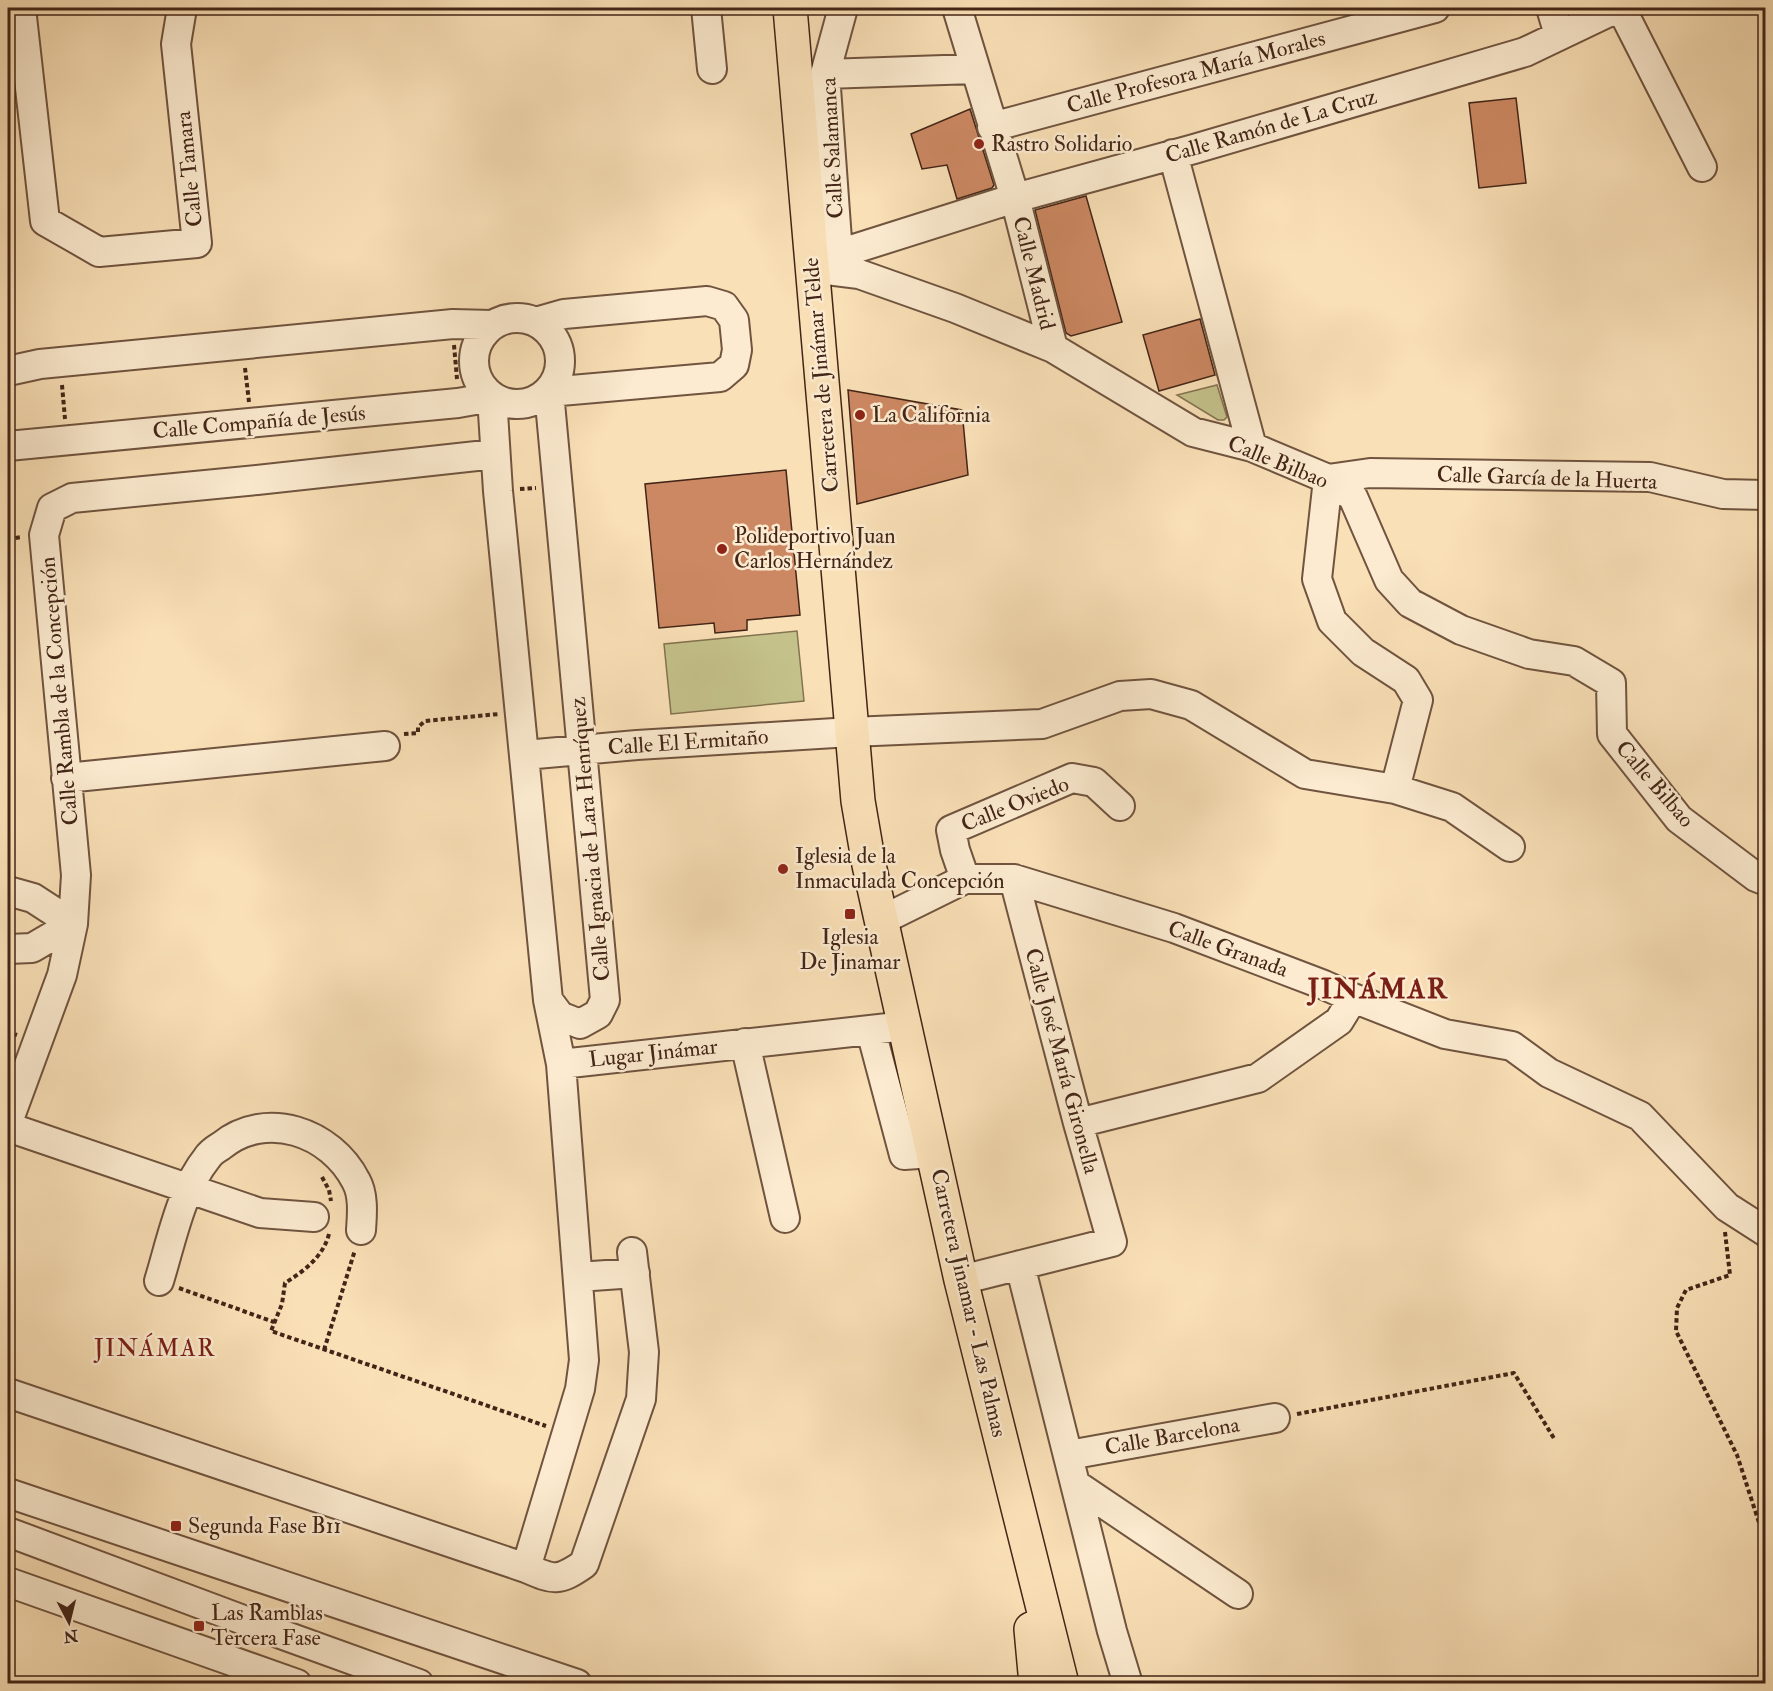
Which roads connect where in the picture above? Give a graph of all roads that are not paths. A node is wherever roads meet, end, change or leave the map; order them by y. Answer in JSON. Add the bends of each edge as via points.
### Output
{"nodes":[{"id":1,"x":21,"y":8,"type":"edge"},
{"id":2,"x":182,"y":8,"type":"edge"},
{"id":3,"x":706,"y":8,"type":"edge"},
{"id":4,"x":790,"y":8,"type":"edge"},
{"id":5,"x":843,"y":8,"type":"edge"},
{"id":6,"x":1435,"y":8,"type":"edge"},
{"id":7,"x":1551,"y":8,"type":"edge"},
{"id":8,"x":1619,"y":8,"type":"edge"},
{"id":9,"x":961,"y":9,"type":"edge"},
{"id":10,"x":1559,"y":35,"type":"junction"},
{"id":11,"x":712,"y":69,"type":"dead end"},
{"id":12,"x":974,"y":69,"type":"junction"},
{"id":13,"x":825,"y":74,"type":"junction"},
{"id":14,"x":992,"y":127,"type":"junction"},
{"id":15,"x":1173,"y":154,"type":"junction"},
{"id":16,"x":1702,"y":167,"type":"dead end"},
{"id":17,"x":1015,"y":198,"type":"junction"},
{"id":18,"x":824,"y":261,"type":"junction"},
{"id":19,"x":536,"y":321,"type":"junction"},
{"id":20,"x":492,"y":325,"type":"junction"},
{"id":21,"x":1053,"y":348,"type":"junction"},
{"id":22,"x":8,"y":354,"type":"edge"},
{"id":23,"x":40,"y":364,"type":"junction"},
{"id":24,"x":8,"y":371,"type":"edge"},
{"id":25,"x":549,"y":392,"type":"junction"},
{"id":26,"x":492,"y":397,"type":"junction"},
{"id":27,"x":1252,"y":447,"type":"junction"},
{"id":28,"x":13,"y":451,"type":"edge"},
{"id":29,"x":495,"y":454,"type":"junction"},
{"id":30,"x":1328,"y":479,"type":"junction"},
{"id":31,"x":1766,"y":495,"type":"edge"},
{"id":32,"x":851,"y":732,"type":"junction"},
{"id":33,"x":386,"y":746,"type":"road end"},
{"id":34,"x":582,"y":750,"type":"junction"},
{"id":35,"x":525,"y":755,"type":"junction"},
{"id":36,"x":66,"y":778,"type":"junction"},
{"id":37,"x":1395,"y":789,"type":"junction"},
{"id":38,"x":1120,"y":806,"type":"dead end"},
{"id":39,"x":1510,"y":847,"type":"dead end"},
{"id":40,"x":76,"y":875,"type":"junction"},
{"id":41,"x":965,"y":879,"type":"junction"},
{"id":42,"x":1014,"y":879,"type":"junction"},
{"id":43,"x":1766,"y":881,"type":"edge"},
{"id":44,"x":20,"y":894,"type":"edge"},
{"id":45,"x":882,"y":920,"type":"junction"},
{"id":46,"x":73,"y":924,"type":"junction"},
{"id":47,"x":20,"y":948,"type":"edge"},
{"id":48,"x":62,"y":975,"type":"junction"},
{"id":49,"x":1353,"y":998,"type":"junction"},
{"id":50,"x":548,"y":1000,"type":"junction"},
{"id":51,"x":580,"y":1024,"type":"junction"},
{"id":52,"x":906,"y":1026,"type":"junction"},
{"id":53,"x":871,"y":1031,"type":"junction"},
{"id":54,"x":745,"y":1043,"type":"junction"},
{"id":55,"x":561,"y":1064,"type":"junction"},
{"id":56,"x":8,"y":1122,"type":"edge"},
{"id":57,"x":1078,"y":1123,"type":"junction"},
{"id":58,"x":8,"y":1127,"type":"edge"},
{"id":59,"x":933,"y":1153,"type":"junction"},
{"id":60,"x":188,"y":1189,"type":"junction"},
{"id":61,"x":326,"y":1217,"type":"road end"},
{"id":62,"x":785,"y":1218,"type":"dead end"},
{"id":63,"x":361,"y":1230,"type":"road end"},
{"id":64,"x":1766,"y":1232,"type":"edge"},
{"id":65,"x":1020,"y":1265,"type":"junction"},
{"id":66,"x":578,"y":1277,"type":"junction"},
{"id":67,"x":962,"y":1280,"type":"junction"},
{"id":68,"x":159,"y":1281,"type":"road end"},
{"id":69,"x":8,"y":1393,"type":"edge"},
{"id":70,"x":1275,"y":1418,"type":"road end"},
{"id":71,"x":1069,"y":1455,"type":"junction"},
{"id":72,"x":1075,"y":1484,"type":"junction"},
{"id":73,"x":8,"y":1493,"type":"edge"},
{"id":74,"x":1023,"y":1524,"type":"junction"},
{"id":75,"x":8,"y":1532,"type":"edge"},
{"id":76,"x":526,"y":1568,"type":"junction"},
{"id":77,"x":8,"y":1582,"type":"edge"},
{"id":78,"x":1238,"y":1594,"type":"dead end"},
{"id":79,"x":286,"y":1636,"type":"junction"},
{"id":80,"x":1033,"y":1647,"type":"junction"},
{"id":81,"x":284,"y":1679,"type":"edge"},
{"id":82,"x":419,"y":1683,"type":"edge"},
{"id":83,"x":577,"y":1683,"type":"edge"},
{"id":84,"x":1021,"y":1683,"type":"edge"},
{"id":85,"x":1036,"y":1683,"type":"edge"},
{"id":86,"x":1062,"y":1683,"type":"edge"},
{"id":87,"x":1128,"y":1683,"type":"edge"}],
"edges":[{"from":1,"to":2,"type":"street","name":"Calle Tamara","via":[[45,221],[99,252],[197,243],[176,44]]},
{"from":3,"to":11,"type":"street"},
{"from":4,"to":18,"type":"main road","name":"Carretera de Jinámar Telde"},
{"from":5,"to":13,"type":"street","name":"Calle Salamanca"},
{"from":6,"to":14,"type":"street","name":"Calle Profesora María Morales"},
{"from":7,"to":10,"type":"street"},
{"from":8,"to":10,"type":"street","name":"Calle Ramón de La Cruz"},
{"from":8,"to":16,"type":"street"},
{"from":9,"to":12,"type":"street","name":"Calle Madrid"},
{"from":10,"to":15,"type":"street","name":"Calle Ramón de La Cruz","via":[[1525,52]]},
{"from":12,"to":13,"type":"street"},
{"from":12,"to":14,"type":"street","name":"Calle Madrid"},
{"from":13,"to":18,"type":"street","name":"Calle Salamanca"},
{"from":14,"to":17,"type":"street","name":"Calle Madrid"},
{"from":15,"to":17,"type":"street","name":"Calle Ramón de La Cruz"},
{"from":15,"to":27,"type":"street"},
{"from":17,"to":18,"type":"street","name":"Calle Ramón de La Cruz"},
{"from":17,"to":21,"type":"street","name":"Calle Madrid"},
{"from":18,"to":21,"type":"street","name":"Calle Bilbao"},
{"from":18,"to":32,"type":"main road","name":"Carretera de Jinámar Telde"},
{"from":19,"to":20,"type":"street","via":[[522,317]]},
{"from":19,"to":25,"type":"street","via":[[552,334],[561,353],[560,374]]},
{"from":19,"to":25,"type":"street","via":[[564,314],[707,301],[724,306],[734,320],[734,365],[720,377]]},
{"from":20,"to":23,"type":"street","via":[[453,324]]},
{"from":20,"to":26,"type":"street","via":[[479,341],[474,361],[478,381]]},
{"from":21,"to":27,"type":"street","name":"Calle Bilbao","via":[[1193,432]]},
{"from":22,"to":23,"type":"street"},
{"from":23,"to":24,"type":"street"},
{"from":25,"to":26,"type":"street","via":[[521,404]]},
{"from":25,"to":34,"type":"street","name":"Calle Ignacia de Lara Henríquez"},
{"from":26,"to":28,"type":"street","name":"Calle Compañía de Jesús"},
{"from":26,"to":29,"type":"street"},
{"from":27,"to":30,"type":"street","name":"Calle Bilbao"},
{"from":29,"to":35,"type":"street"},
{"from":29,"to":36,"type":"street","name":"Calle Rambla de la Concepción","via":[[72,498],[52,508],[44,535]]},
{"from":30,"to":31,"type":"street","name":"Calle García de la Huerta","via":[[1370,473],[1650,477],[1723,494]]},
{"from":30,"to":37,"type":"street","via":[[1317,579],[1332,621],[1363,652],[1406,680],[1418,700]]},
{"from":30,"to":43,"type":"street","name":"Calle Bilbao","via":[[1353,497],[1389,580],[1410,603],[1461,630],[1529,654],[1574,661],[1611,683],[1612,734],[1679,819]]},
{"from":32,"to":34,"type":"street","name":"Calle El Ermitaño"},
{"from":32,"to":37,"type":"street","name":"Calle El Ermitaño","via":[[1042,724],[1120,696],[1150,694],[1191,705],[1305,774]]},
{"from":32,"to":45,"type":"main road","name":"Carretera de Jinámar Telde","via":[[865,844]]},
{"from":33,"to":36,"type":"street"},
{"from":34,"to":35,"type":"street","name":"Calle El Ermitaño"},
{"from":34,"to":51,"type":"street","name":"Calle Ignacia de Lara Henríquez","via":[[605,1000],[598,1014]]},
{"from":35,"to":50,"type":"street"},
{"from":36,"to":40,"type":"street","name":"Calle Rambla de la Concepción"},
{"from":37,"to":39,"type":"street","name":"Calle El Ermitaño","via":[[1452,807]]},
{"from":38,"to":41,"type":"street","name":"Calle Oviedo","via":[[1094,782],[1072,778],[951,830]]},
{"from":40,"to":44,"type":"street","via":[[47,897]]},
{"from":40,"to":46,"type":"street","name":"Calle Rambla de la Concepción"},
{"from":41,"to":42,"type":"street","name":"Calle Granada"},
{"from":41,"to":45,"type":"street","name":"Calle Granada"},
{"from":42,"to":49,"type":"street","name":"Calle Granada","via":[[1174,928]]},
{"from":42,"to":57,"type":"street","name":"Calle José María Gironella"},
{"from":44,"to":46,"type":"street"},
{"from":45,"to":52,"type":"main road","name":"Carretera Jinamar - Las Palmas"},
{"from":46,"to":47,"type":"street"},
{"from":46,"to":48,"type":"street","name":"Calle Rambla de la Concepción"},
{"from":47,"to":48,"type":"street"},
{"from":48,"to":56,"type":"street","name":"Calle Rambla de la Concepción"},
{"from":49,"to":57,"type":"street","via":[[1339,1021],[1258,1078]]},
{"from":49,"to":64,"type":"street","name":"Calle Granada","via":[[1445,1034],[1512,1046],[1549,1073],[1640,1116],[1727,1207]]},
{"from":50,"to":51,"type":"street","via":[[560,1016]]},
{"from":50,"to":55,"type":"street"},
{"from":51,"to":55,"type":"street"},
{"from":52,"to":53,"type":"street","name":"Lugar Jinámar"},
{"from":52,"to":59,"type":"main road","name":"Carretera Jinamar - Las Palmas"},
{"from":53,"to":54,"type":"street","name":"Lugar Jinámar"},
{"from":53,"to":59,"type":"street","via":[[904,1155]]},
{"from":54,"to":55,"type":"street","name":"Lugar Jinámar"},
{"from":54,"to":62,"type":"street","name":"Lugar Jinámar"},
{"from":55,"to":66,"type":"street"},
{"from":57,"to":65,"type":"street","name":"Calle José María Gironella","via":[[1112,1242]]},
{"from":58,"to":60,"type":"street"},
{"from":59,"to":67,"type":"main road","name":"Carretera Jinamar - Las Palmas"},
{"from":60,"to":61,"type":"street","via":[[260,1213]]},
{"from":60,"to":63,"type":"street","via":[[207,1157],[231,1137],[263,1126],[288,1128],[310,1136],[340,1157],[357,1182]]},
{"from":60,"to":68,"type":"street"},
{"from":65,"to":67,"type":"street"},
{"from":65,"to":71,"type":"street"},
{"from":66,"to":76,"type":"street","via":[[584,1360],[580,1389]]},
{"from":66,"to":76,"type":"street","via":[[634,1263],[644,1352],[641,1399],[584,1564],[568,1575],[550,1578]]},
{"from":67,"to":74,"type":"main road","name":"Carretera Jinamar - Las Palmas"},
{"from":69,"to":76,"type":"street"},
{"from":70,"to":71,"type":"street","name":"Calle Barcelona"},
{"from":71,"to":72,"type":"street"},
{"from":72,"to":78,"type":"street"},
{"from":72,"to":87,"type":"street"},
{"from":73,"to":83,"type":"street"},
{"from":74,"to":80,"type":"main road"},
{"from":74,"to":86,"type":"main road","name":"Carretera Jinamar - Las Palmas"},
{"from":75,"to":79,"type":"street"},
{"from":77,"to":81,"type":"street"},
{"from":79,"to":81,"type":"street"},
{"from":79,"to":82,"type":"street"},
{"from":80,"to":84,"type":"main road"},
{"from":80,"to":85,"type":"main road"}]}
